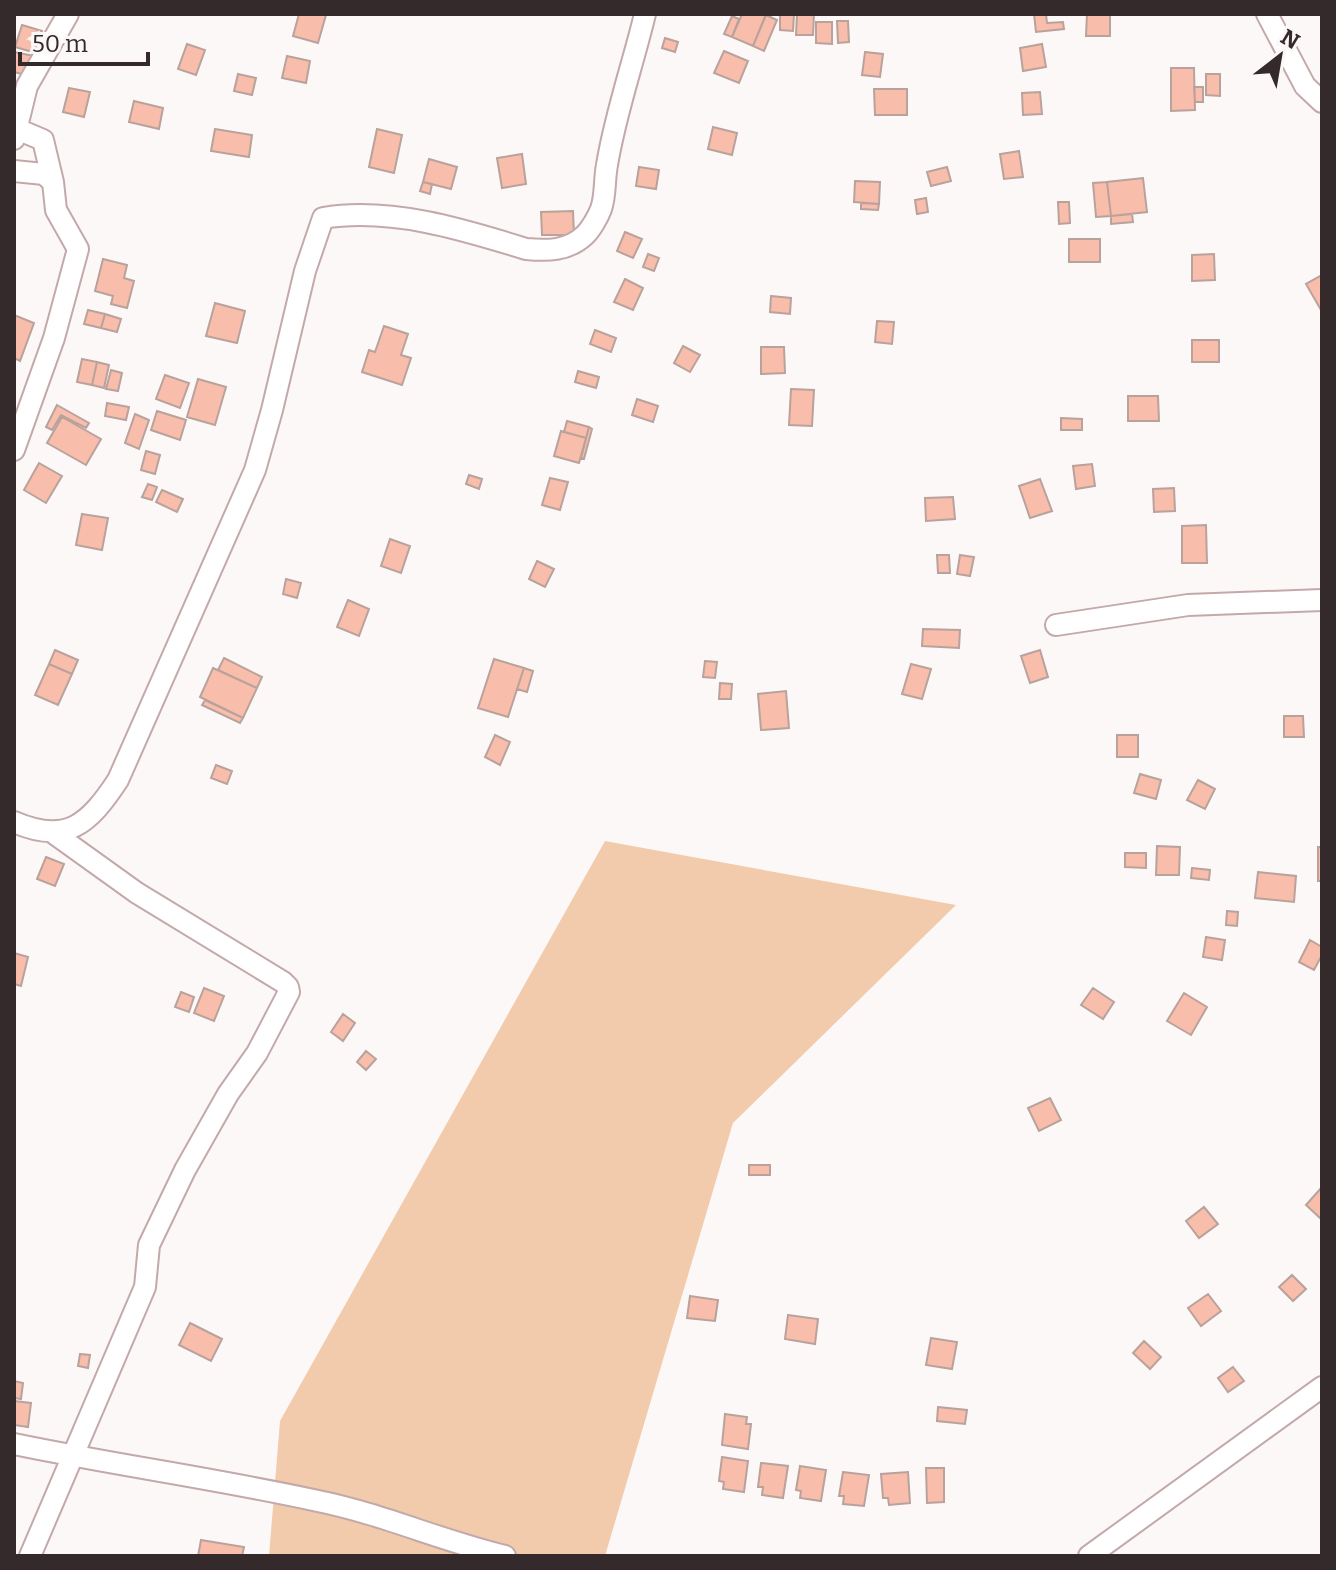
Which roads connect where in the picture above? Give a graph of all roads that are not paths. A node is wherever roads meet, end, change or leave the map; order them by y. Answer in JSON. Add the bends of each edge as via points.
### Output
{"nodes":[{"id":1,"x":68,"y":14,"type":"edge"},
{"id":2,"x":645,"y":14,"type":"edge"},
{"id":3,"x":1267,"y":14,"type":"edge"},
{"id":4,"x":1322,"y":102,"type":"edge"},
{"id":5,"x":16,"y":134,"type":"edge"},
{"id":6,"x":14,"y":171,"type":"edge"},
{"id":7,"x":53,"y":182,"type":"junction"},
{"id":8,"x":14,"y":450,"type":"edge"},
{"id":9,"x":1322,"y":600,"type":"edge"},
{"id":10,"x":1056,"y":625,"type":"dead end"},
{"id":11,"x":14,"y":822,"type":"edge"},
{"id":12,"x":52,"y":832,"type":"junction"},
{"id":13,"x":1322,"y":1387,"type":"edge"},
{"id":14,"x":14,"y":1444,"type":"edge"},
{"id":15,"x":74,"y":1456,"type":"junction"},
{"id":16,"x":30,"y":1556,"type":"edge"},
{"id":17,"x":505,"y":1556,"type":"edge"},
{"id":18,"x":1089,"y":1556,"type":"edge"}],
"edges":[{"from":1,"to":5,"type":"street","via":[[27,86]]},
{"from":2,"to":12,"type":"street","via":[[606,166],[604,199],[578,240],[542,251],[427,223],[370,215],[323,218],[255,470],[179,646],[118,780],[100,807],[87,820]]},
{"from":3,"to":4,"type":"street","via":[[1305,86]]},
{"from":5,"to":7,"type":"street","via":[[43,140]]},
{"from":6,"to":7,"type":"street","via":[[44,174]]},
{"from":7,"to":8,"type":"street","via":[[56,210],[78,249],[54,338]]},
{"from":9,"to":10,"type":"street","via":[[1188,605]]},
{"from":11,"to":12,"type":"street"},
{"from":12,"to":15,"type":"street","via":[[137,893],[283,982],[289,992],[185,1170],[155,1232],[147,1252],[145,1287]]},
{"from":13,"to":18,"type":"street"},
{"from":14,"to":15,"type":"street"},
{"from":15,"to":16,"type":"street"},
{"from":15,"to":17,"type":"street","via":[[321,1501]]}]}
